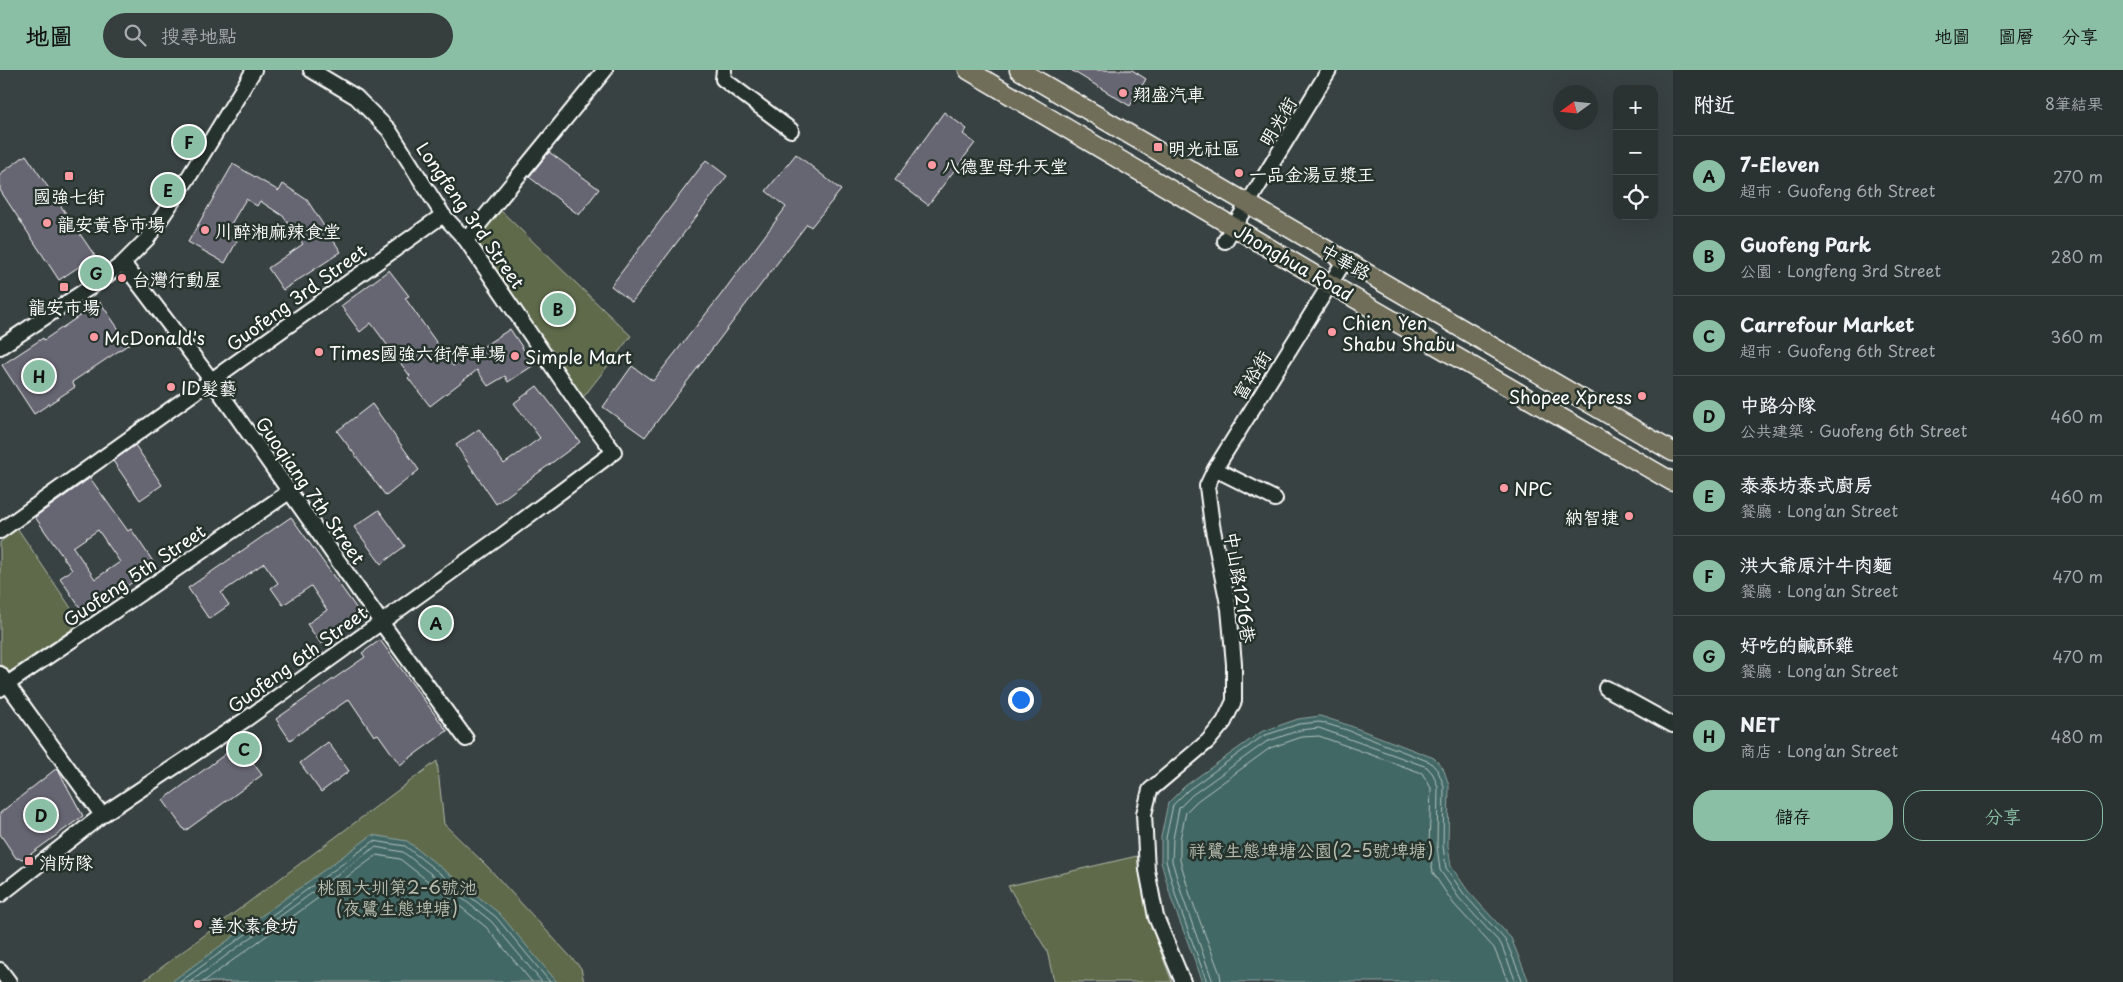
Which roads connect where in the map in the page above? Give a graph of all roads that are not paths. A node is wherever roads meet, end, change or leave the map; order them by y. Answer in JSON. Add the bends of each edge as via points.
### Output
{"nodes":[{"id":1,"x":254,"y":70,"type":"edge"},
{"id":2,"x":311,"y":70,"type":"edge"},
{"id":3,"x":605,"y":70,"type":"edge"},
{"id":4,"x":724,"y":70,"type":"edge"},
{"id":5,"x":968,"y":70,"type":"edge"},
{"id":6,"x":1019,"y":70,"type":"edge"},
{"id":7,"x":1329,"y":70,"type":"edge"},
{"id":8,"x":791,"y":130,"type":"dead end"},
{"id":9,"x":1249,"y":204,"type":"junction"},
{"id":10,"x":443,"y":215,"type":"junction"},
{"id":11,"x":1230,"y":234,"type":"junction"},
{"id":12,"x":466,"y":240,"type":"junction"},
{"id":13,"x":1344,"y":260,"type":"junction"},
{"id":14,"x":123,"y":264,"type":"junction"},
{"id":15,"x":1330,"y":284,"type":"junction"},
{"id":16,"x":0,"y":347,"type":"edge"},
{"id":17,"x":212,"y":381,"type":"junction"},
{"id":18,"x":614,"y":452,"type":"joint"},
{"id":19,"x":1673,"y":452,"type":"edge"},
{"id":20,"x":1215,"y":469,"type":"junction"},
{"id":21,"x":1673,"y":482,"type":"edge"},
{"id":22,"x":289,"y":492,"type":"junction"},
{"id":23,"x":1275,"y":499,"type":"dead end"},
{"id":24,"x":1211,"y":515,"type":"joint"},
{"id":25,"x":0,"y":531,"type":"edge"},
{"id":26,"x":381,"y":622,"type":"junction"},
{"id":27,"x":2,"y":683,"type":"edge"},
{"id":28,"x":1606,"y":688,"type":"dead end"},
{"id":29,"x":1673,"y":725,"type":"edge"},
{"id":30,"x":466,"y":739,"type":"dead end"},
{"id":31,"x":102,"y":815,"type":"junction"},
{"id":32,"x":0,"y":895,"type":"edge"},
{"id":33,"x":0,"y":970,"type":"edge"},
{"id":34,"x":9,"y":982,"type":"edge"},
{"id":35,"x":1183,"y":982,"type":"edge"}],
"edges":[{"from":1,"to":14,"type":"street","via":[[190,176],[147,239]]},
{"from":2,"to":10,"type":"street","name":"Longfeng 3rd Street","via":[[356,97],[389,130]]},
{"from":3,"to":12,"type":"street"},
{"from":4,"to":8,"type":"street","via":[[723,79]]},
{"from":5,"to":11,"type":"main road","name":"Jhonghua Road"},
{"from":6,"to":9,"type":"main road","name":"中華路"},
{"from":7,"to":9,"type":"street","name":"明光街"},
{"from":9,"to":11,"type":"street","name":"明光街"},
{"from":9,"to":13,"type":"main road","name":"中華路"},
{"from":10,"to":12,"type":"street","name":"Longfeng 3rd Street"},
{"from":10,"to":17,"type":"street","name":"Guofeng 3rd Street"},
{"from":11,"to":15,"type":"main road","name":"Jhonghua Road"},
{"from":12,"to":18,"type":"street","name":"Longfeng 3rd Street"},
{"from":13,"to":15,"type":"street","name":"富裕街"},
{"from":13,"to":19,"type":"main road","name":"中華路"},
{"from":14,"to":16,"type":"street"},
{"from":14,"to":17,"type":"street","name":"Guoqiang 7th Street"},
{"from":15,"to":20,"type":"street","name":"富裕街"},
{"from":15,"to":21,"type":"main road","name":"Jhonghua Road"},
{"from":17,"to":22,"type":"street","name":"Guoqiang 7th Street"},
{"from":17,"to":25,"type":"street","name":"Guofeng 3rd Street"},
{"from":18,"to":26,"type":"street","name":"Guofeng 6th Street"},
{"from":20,"to":23,"type":"street"},
{"from":20,"to":24,"type":"street","name":"富裕街","via":[[1207,486]]},
{"from":22,"to":26,"type":"street","name":"Guoqiang 7th Street"},
{"from":22,"to":27,"type":"street","name":"Guofeng 5th Street"},
{"from":24,"to":35,"type":"street","name":"中山路1216巷","via":[[1229,609],[1234,700],[1224,722],[1208,741],[1150,790],[1144,814],[1147,870],[1156,917]]},
{"from":26,"to":30,"type":"street","name":"Guoqiang 7th Street"},
{"from":26,"to":31,"type":"street","name":"Guofeng 6th Street","via":[[245,720]]},
{"from":27,"to":31,"type":"street"},
{"from":28,"to":29,"type":"street"},
{"from":31,"to":32,"type":"street","name":"Guofeng 6th Street"},
{"from":33,"to":34,"type":"street"}]}
